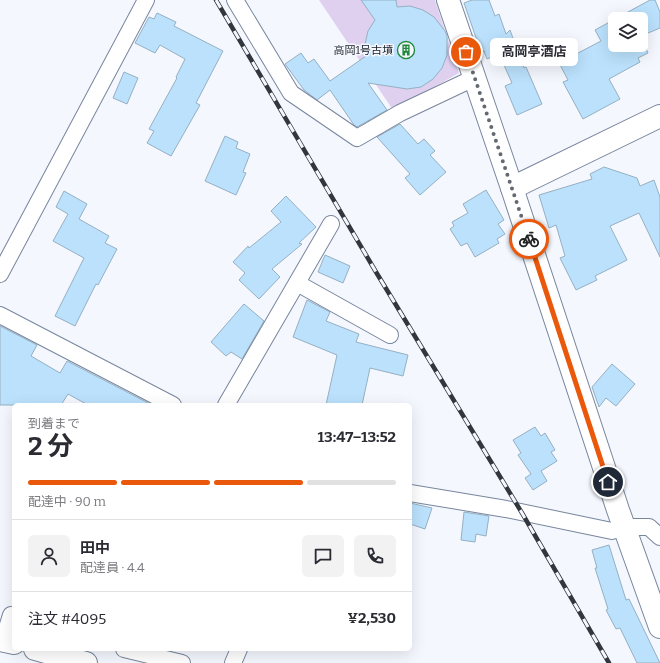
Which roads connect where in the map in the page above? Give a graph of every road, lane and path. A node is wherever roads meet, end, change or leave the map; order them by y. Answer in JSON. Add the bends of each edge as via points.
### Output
{"nodes":[{"id":1,"x":146,"y":0,"type":"edge"},
{"id":2,"x":235,"y":0,"type":"edge"},
{"id":3,"x":448,"y":0,"type":"edge"},
{"id":4,"x":474,"y":78,"type":"junction"},
{"id":5,"x":660,"y":116,"type":"edge"},
{"id":6,"x":512,"y":188,"type":"junction"},
{"id":7,"x":331,"y":224,"type":"dead end"},
{"id":8,"x":0,"y":274,"type":"edge"},
{"id":9,"x":297,"y":283,"type":"junction"},
{"id":10,"x":0,"y":316,"type":"edge"},
{"id":11,"x":390,"y":335,"type":"dead end"},
{"id":12,"x":169,"y":403,"type":"edge"},
{"id":13,"x":227,"y":403,"type":"edge"},
{"id":14,"x":412,"y":493,"type":"edge"},
{"id":15,"x":624,"y":527,"type":"junction"},
{"id":16,"x":660,"y":537,"type":"edge"},
{"id":17,"x":8,"y":613,"type":"edge"},
{"id":18,"x":660,"y":627,"type":"edge"},
{"id":19,"x":6,"y":641,"type":"edge"},
{"id":20,"x":42,"y":651,"type":"edge"},
{"id":21,"x":132,"y":651,"type":"edge"},
{"id":22,"x":238,"y":651,"type":"edge"},
{"id":23,"x":86,"y":663,"type":"edge"},
{"id":24,"x":182,"y":663,"type":"edge"},
{"id":25,"x":233,"y":663,"type":"edge"}],
"edges":[{"from":1,"to":8,"type":"street"},
{"from":2,"to":4,"type":"street","via":[[291,93],[357,138],[400,113]]},
{"from":3,"to":4,"type":"main road"},
{"from":4,"to":6,"type":"main road"},
{"from":5,"to":6,"type":"main road"},
{"from":6,"to":15,"type":"main road"},
{"from":7,"to":9,"type":"street"},
{"from":9,"to":11,"type":"street"},
{"from":9,"to":13,"type":"street"},
{"from":10,"to":12,"type":"street"},
{"from":14,"to":15,"type":"street","via":[[506,509],[612,531]]},
{"from":15,"to":16,"type":"street","via":[[649,527]]},
{"from":15,"to":18,"type":"main road"},
{"from":17,"to":19,"type":"street"},
{"from":20,"to":23,"type":"main road"},
{"from":21,"to":24,"type":"street"},
{"from":22,"to":25,"type":"street"}]}
